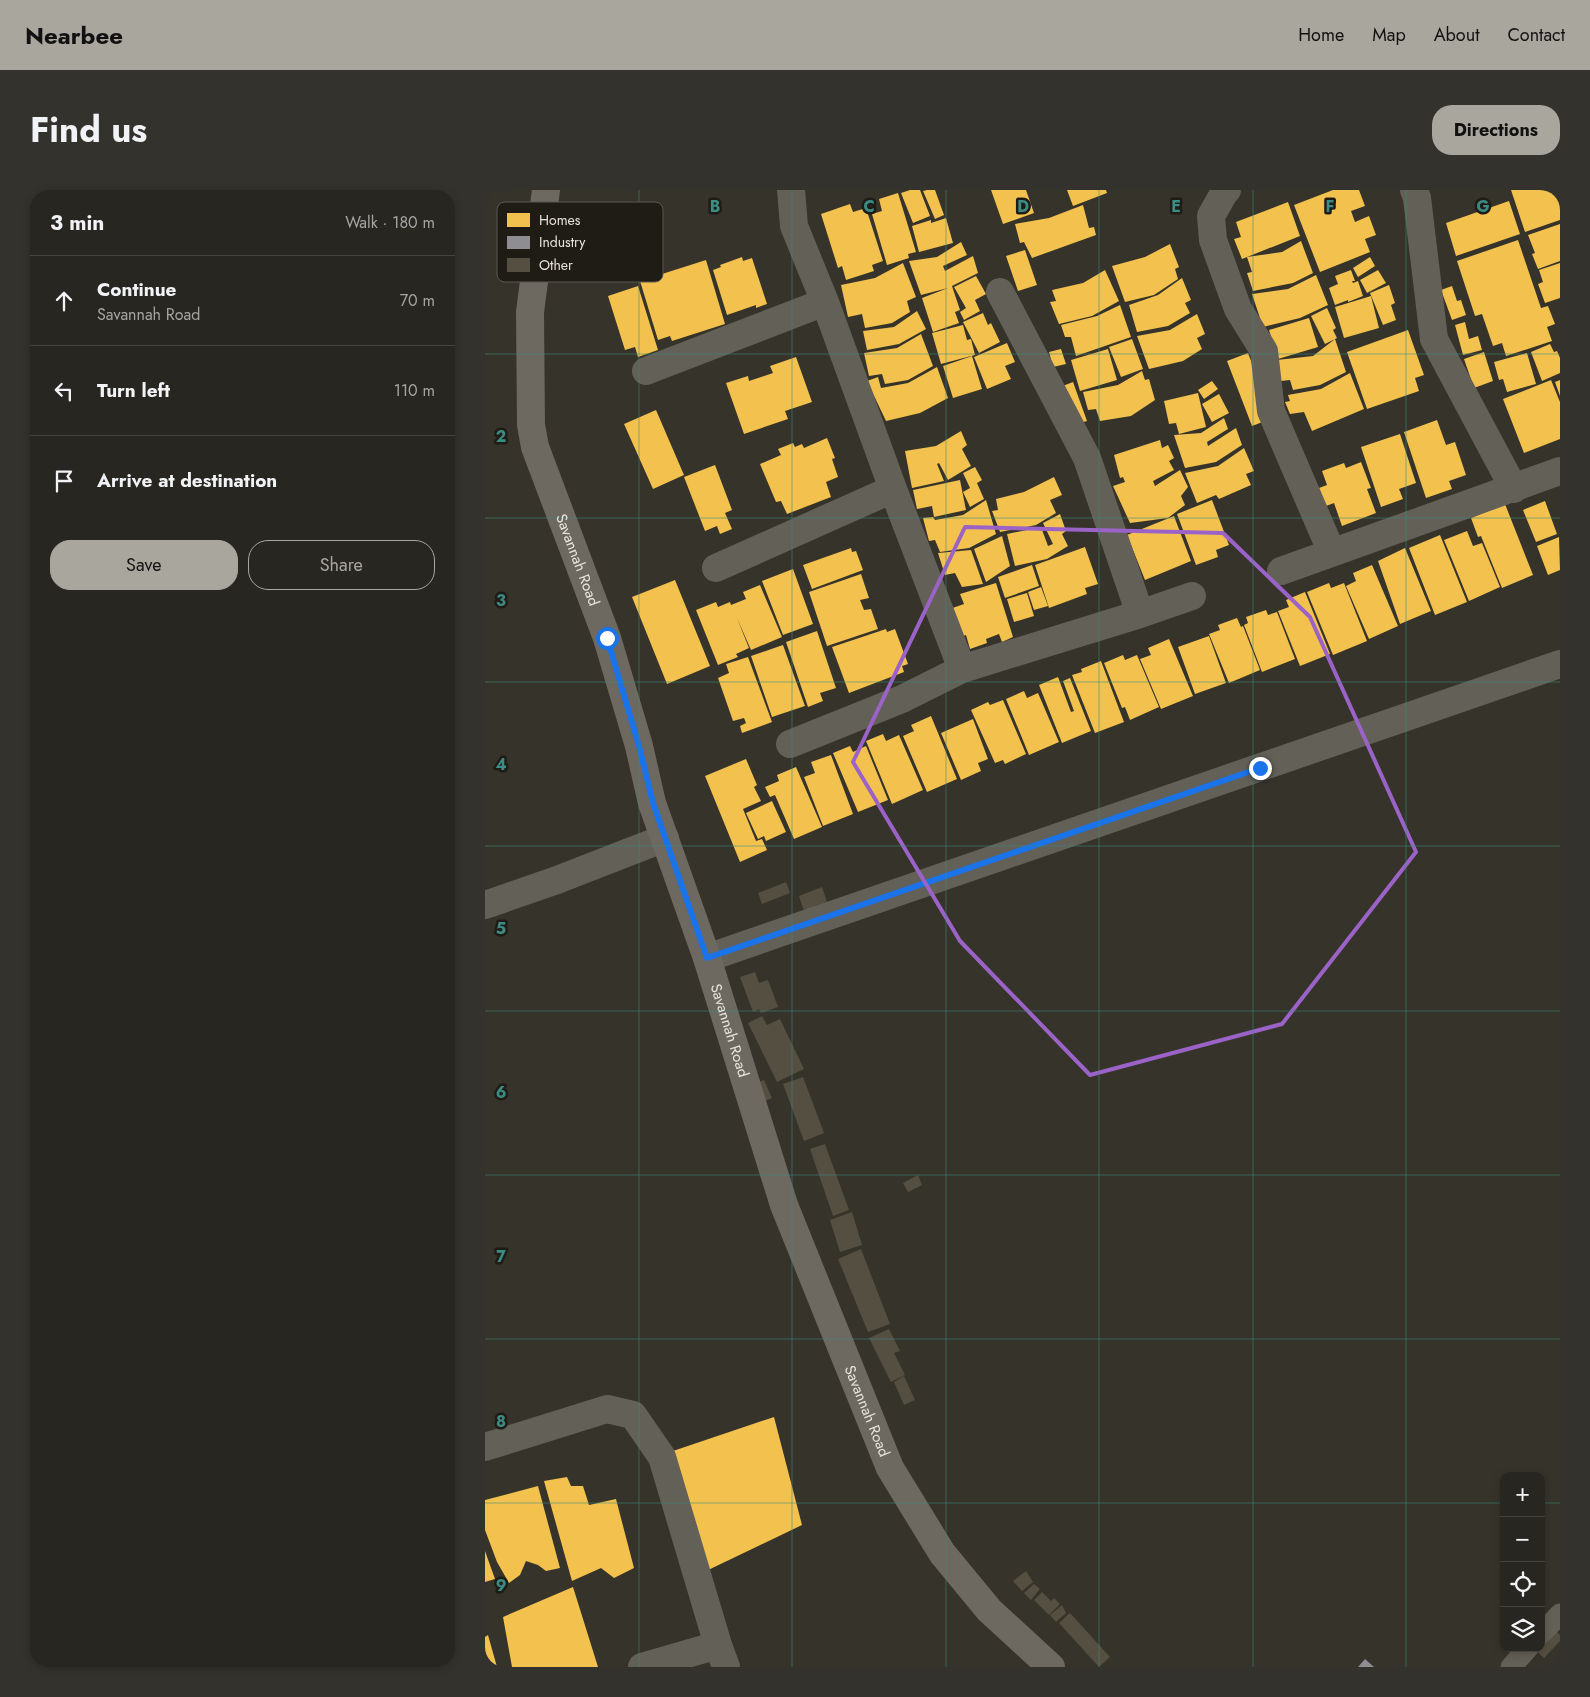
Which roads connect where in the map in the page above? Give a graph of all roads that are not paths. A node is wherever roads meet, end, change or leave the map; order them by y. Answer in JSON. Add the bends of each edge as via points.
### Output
{"nodes":[{"id":1,"x":791,"y":190,"type":"edge"},
{"id":2,"x":1227,"y":190,"type":"edge"},
{"id":3,"x":1414,"y":190,"type":"edge"},
{"id":4,"x":534,"y":282,"type":"edge"},
{"id":5,"x":1000,"y":292,"type":"dead end"},
{"id":6,"x":825,"y":302,"type":"junction"},
{"id":7,"x":646,"y":371,"type":"dead end"},
{"id":8,"x":1560,"y":471,"type":"edge"},
{"id":9,"x":1514,"y":488,"type":"junction"},
{"id":10,"x":893,"y":489,"type":"junction"},
{"id":11,"x":1332,"y":553,"type":"junction"},
{"id":12,"x":715,"y":568,"type":"dead end"},
{"id":13,"x":1281,"y":571,"type":"dead end"},
{"id":14,"x":1192,"y":596,"type":"dead end"},
{"id":15,"x":1141,"y":614,"type":"junction"},
{"id":16,"x":1560,"y":664,"type":"edge"},
{"id":17,"x":962,"y":669,"type":"junction"},
{"id":18,"x":790,"y":744,"type":"dead end"},
{"id":19,"x":665,"y":838,"type":"junction"},
{"id":20,"x":485,"y":905,"type":"edge"},
{"id":21,"x":707,"y":958,"type":"junction"},
{"id":22,"x":485,"y":1447,"type":"edge"},
{"id":23,"x":1560,"y":1614,"type":"edge"},
{"id":24,"x":1545,"y":1630,"type":"edge"},
{"id":25,"x":1525,"y":1652,"type":"edge"},
{"id":26,"x":722,"y":1656,"type":"edge"},
{"id":27,"x":642,"y":1667,"type":"edge"},
{"id":28,"x":1051,"y":1667,"type":"edge"},
{"id":29,"x":1511,"y":1667,"type":"edge"}],
"edges":[{"from":1,"to":6,"type":"street","via":[[794,226]]},
{"from":2,"to":11,"type":"street","via":[[1211,216],[1213,240],[1238,309],[1264,351],[1271,411]]},
{"from":3,"to":9,"type":"street","via":[[1434,338]]},
{"from":4,"to":19,"type":"main road","name":"Savannah Road","via":[[530,312],[531,425],[535,447],[607,638]]},
{"from":5,"to":15,"type":"street","via":[[1087,458]]},
{"from":6,"to":7,"type":"street"},
{"from":6,"to":10,"type":"street"},
{"from":8,"to":9,"type":"street"},
{"from":9,"to":11,"type":"street"},
{"from":10,"to":12,"type":"street"},
{"from":10,"to":17,"type":"street"},
{"from":11,"to":13,"type":"street"},
{"from":14,"to":15,"type":"street"},
{"from":15,"to":17,"type":"street"},
{"from":16,"to":21,"type":"street"},
{"from":17,"to":18,"type":"street","via":[[902,699]]},
{"from":19,"to":20,"type":"street"},
{"from":19,"to":21,"type":"main road","name":"Savannah Road"},
{"from":21,"to":28,"type":"main road","name":"Savannah Road","via":[[784,1205],[889,1468],[942,1553],[989,1610]]},
{"from":22,"to":26,"type":"street","via":[[607,1409],[633,1416],[662,1457]]},
{"from":23,"to":24,"type":"lane"},
{"from":25,"to":29,"type":"lane"},
{"from":26,"to":27,"type":"street"}]}
